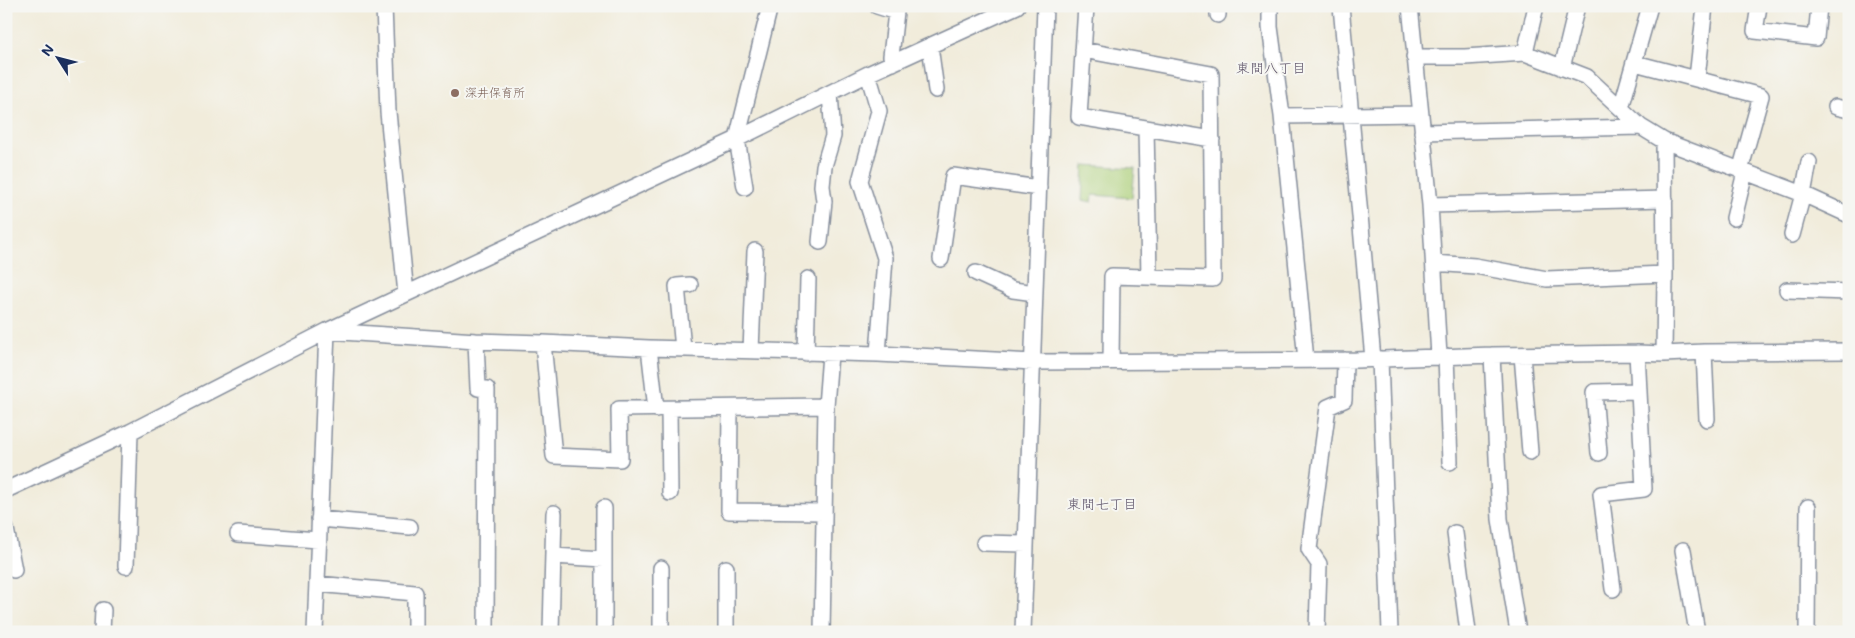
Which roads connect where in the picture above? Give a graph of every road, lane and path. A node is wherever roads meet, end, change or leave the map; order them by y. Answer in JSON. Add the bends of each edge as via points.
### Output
{"nodes":[{"id":1,"x":384,"y":6,"type":"edge"},
{"id":2,"x":770,"y":6,"type":"edge"},
{"id":3,"x":877,"y":6,"type":"edge"},
{"id":4,"x":1017,"y":6,"type":"edge"},
{"id":5,"x":1045,"y":6,"type":"edge"},
{"id":6,"x":1086,"y":6,"type":"edge"},
{"id":7,"x":1270,"y":6,"type":"edge"},
{"id":8,"x":1341,"y":6,"type":"edge"},
{"id":9,"x":1410,"y":6,"type":"edge"},
{"id":10,"x":1536,"y":6,"type":"edge"},
{"id":11,"x":1577,"y":6,"type":"edge"},
{"id":12,"x":1650,"y":6,"type":"edge"},
{"id":13,"x":1705,"y":6,"type":"edge"},
{"id":14,"x":1759,"y":6,"type":"edge"},
{"id":15,"x":1819,"y":6,"type":"edge"},
{"id":16,"x":930,"y":46,"type":"junction"},
{"id":17,"x":1083,"y":50,"type":"junction"},
{"id":18,"x":1525,"y":53,"type":"junction"},
{"id":19,"x":1414,"y":57,"type":"junction"},
{"id":20,"x":893,"y":63,"type":"junction"},
{"id":21,"x":1634,"y":64,"type":"junction"},
{"id":22,"x":1562,"y":68,"type":"junction"},
{"id":23,"x":868,"y":74,"type":"junction"},
{"id":24,"x":1697,"y":78,"type":"junction"},
{"id":25,"x":936,"y":90,"type":"dead end"},
{"id":26,"x":830,"y":93,"type":"junction"},
{"id":27,"x":1621,"y":108,"type":"junction"},
{"id":28,"x":1420,"y":114,"type":"junction"},
{"id":29,"x":1282,"y":116,"type":"junction"},
{"id":30,"x":1351,"y":116,"type":"junction"},
{"id":31,"x":1641,"y":127,"type":"junction"},
{"id":32,"x":1146,"y":128,"type":"junction"},
{"id":33,"x":1422,"y":132,"type":"junction"},
{"id":34,"x":737,"y":139,"type":"junction"},
{"id":35,"x":1212,"y":139,"type":"junction"},
{"id":36,"x":1664,"y":141,"type":"junction"},
{"id":37,"x":1809,"y":162,"type":"dead end"},
{"id":38,"x":1743,"y":172,"type":"junction"},
{"id":39,"x":745,"y":187,"type":"dead end"},
{"id":40,"x":1038,"y":188,"type":"junction"},
{"id":41,"x":1803,"y":194,"type":"junction"},
{"id":42,"x":1665,"y":199,"type":"junction"},
{"id":43,"x":1430,"y":205,"type":"junction"},
{"id":44,"x":1849,"y":215,"type":"edge"},
{"id":45,"x":1734,"y":218,"type":"dead end"},
{"id":46,"x":1792,"y":235,"type":"dead end"},
{"id":47,"x":820,"y":242,"type":"dead end"},
{"id":48,"x":754,"y":251,"type":"dead end"},
{"id":49,"x":941,"y":259,"type":"dead end"},
{"id":50,"x":1434,"y":263,"type":"junction"},
{"id":51,"x":976,"y":273,"type":"dead end"},
{"id":52,"x":1665,"y":274,"type":"junction"},
{"id":53,"x":1149,"y":277,"type":"junction"},
{"id":54,"x":808,"y":279,"type":"dead end"},
{"id":55,"x":690,"y":285,"type":"dead end"},
{"id":56,"x":1787,"y":290,"type":"dead end"},
{"id":57,"x":1849,"y":292,"type":"edge"},
{"id":58,"x":1035,"y":293,"type":"junction"},
{"id":59,"x":406,"y":294,"type":"junction"},
{"id":60,"x":327,"y":332,"type":"junction"},
{"id":61,"x":476,"y":341,"type":"junction"},
{"id":62,"x":543,"y":343,"type":"junction"},
{"id":63,"x":649,"y":348,"type":"junction"},
{"id":64,"x":682,"y":349,"type":"junction"},
{"id":65,"x":751,"y":351,"type":"junction"},
{"id":66,"x":1849,"y":351,"type":"edge"},
{"id":67,"x":1704,"y":352,"type":"junction"},
{"id":68,"x":806,"y":353,"type":"junction"},
{"id":69,"x":1636,"y":353,"type":"junction"},
{"id":70,"x":830,"y":354,"type":"junction"},
{"id":71,"x":878,"y":354,"type":"junction"},
{"id":72,"x":1664,"y":354,"type":"junction"},
{"id":73,"x":1492,"y":355,"type":"junction"},
{"id":74,"x":1522,"y":355,"type":"junction"},
{"id":75,"x":1443,"y":356,"type":"junction"},
{"id":76,"x":1376,"y":359,"type":"junction"},
{"id":77,"x":1306,"y":360,"type":"junction"},
{"id":78,"x":1345,"y":360,"type":"junction"},
{"id":79,"x":1033,"y":362,"type":"junction"},
{"id":80,"x":1111,"y":362,"type":"junction"},
{"id":81,"x":1638,"y":391,"type":"junction"},
{"id":82,"x":826,"y":406,"type":"junction"},
{"id":83,"x":730,"y":408,"type":"junction"},
{"id":84,"x":663,"y":409,"type":"junction"},
{"id":85,"x":1707,"y":419,"type":"dead end"},
{"id":86,"x":130,"y":432,"type":"junction"},
{"id":87,"x":1530,"y":452,"type":"dead end"},
{"id":88,"x":1599,"y":453,"type":"dead end"},
{"id":89,"x":1450,"y":462,"type":"dead end"},
{"id":90,"x":6,"y":490,"type":"edge"},
{"id":91,"x":670,"y":493,"type":"dead end"},
{"id":92,"x":1808,"y":507,"type":"dead end"},
{"id":93,"x":604,"y":508,"type":"dead end"},
{"id":94,"x":554,"y":512,"type":"dead end"},
{"id":95,"x":824,"y":512,"type":"junction"},
{"id":96,"x":319,"y":519,"type":"junction"},
{"id":97,"x":410,"y":527,"type":"dead end"},
{"id":98,"x":6,"y":529,"type":"edge"},
{"id":99,"x":1455,"y":533,"type":"dead end"},
{"id":100,"x":238,"y":534,"type":"dead end"},
{"id":101,"x":318,"y":540,"type":"junction"},
{"id":102,"x":984,"y":542,"type":"dead end"},
{"id":103,"x":1026,"y":544,"type":"junction"},
{"id":104,"x":1684,"y":550,"type":"dead end"},
{"id":105,"x":553,"y":556,"type":"junction"},
{"id":106,"x":604,"y":559,"type":"junction"},
{"id":107,"x":126,"y":566,"type":"dead end"},
{"id":108,"x":661,"y":568,"type":"dead end"},
{"id":109,"x":726,"y":568,"type":"dead end"},
{"id":110,"x":14,"y":570,"type":"dead end"},
{"id":111,"x":317,"y":584,"type":"junction"},
{"id":112,"x":1613,"y":589,"type":"dead end"},
{"id":113,"x":103,"y":610,"type":"dead end"},
{"id":114,"x":102,"y":632,"type":"edge"},
{"id":115,"x":315,"y":632,"type":"edge"},
{"id":116,"x":415,"y":632,"type":"edge"},
{"id":117,"x":486,"y":632,"type":"edge"},
{"id":118,"x":550,"y":632,"type":"edge"},
{"id":119,"x":604,"y":632,"type":"edge"},
{"id":120,"x":661,"y":632,"type":"edge"},
{"id":121,"x":726,"y":632,"type":"edge"},
{"id":122,"x":822,"y":632,"type":"edge"},
{"id":123,"x":1023,"y":632,"type":"edge"},
{"id":124,"x":1318,"y":632,"type":"edge"},
{"id":125,"x":1390,"y":632,"type":"edge"},
{"id":126,"x":1468,"y":632,"type":"edge"},
{"id":127,"x":1518,"y":632,"type":"edge"},
{"id":128,"x":1697,"y":632,"type":"edge"},
{"id":129,"x":1807,"y":632,"type":"edge"}],
"edges":[{"from":1,"to":59,"type":"street","via":[[388,112]]},
{"from":2,"to":34,"type":"street"},
{"from":3,"to":20,"type":"street","via":[[896,12]]},
{"from":4,"to":16,"type":"street"},
{"from":5,"to":40,"type":"street"},
{"from":6,"to":17,"type":"street"},
{"from":7,"to":29,"type":"street"},
{"from":8,"to":30,"type":"street"},
{"from":9,"to":19,"type":"street"},
{"from":10,"to":18,"type":"street"},
{"from":11,"to":22,"type":"street"},
{"from":12,"to":21,"type":"street"},
{"from":13,"to":24,"type":"street"},
{"from":14,"to":15,"type":"street","via":[[1756,31],[1816,38]]},
{"from":16,"to":20,"type":"street"},
{"from":16,"to":25,"type":"street"},
{"from":17,"to":32,"type":"street","via":[[1079,118]]},
{"from":17,"to":35,"type":"street","via":[[1211,74]]},
{"from":18,"to":19,"type":"street"},
{"from":18,"to":22,"type":"street"},
{"from":19,"to":28,"type":"street"},
{"from":20,"to":23,"type":"street"},
{"from":21,"to":24,"type":"street"},
{"from":21,"to":27,"type":"street"},
{"from":22,"to":27,"type":"street","via":[[1587,77]]},
{"from":23,"to":26,"type":"street"},
{"from":23,"to":71,"type":"street","via":[[879,111],[860,181],[885,258]]},
{"from":24,"to":38,"type":"street","via":[[1761,96]]},
{"from":26,"to":34,"type":"street"},
{"from":26,"to":47,"type":"street","via":[[833,136],[824,166]]},
{"from":27,"to":31,"type":"street"},
{"from":28,"to":30,"type":"street"},
{"from":28,"to":33,"type":"street"},
{"from":29,"to":30,"type":"street"},
{"from":29,"to":77,"type":"street"},
{"from":30,"to":76,"type":"street"},
{"from":31,"to":33,"type":"street"},
{"from":31,"to":36,"type":"street"},
{"from":32,"to":35,"type":"street"},
{"from":32,"to":53,"type":"street"},
{"from":33,"to":43,"type":"street"},
{"from":34,"to":39,"type":"street"},
{"from":34,"to":59,"type":"street"},
{"from":35,"to":53,"type":"street","via":[[1212,279]]},
{"from":36,"to":38,"type":"street"},
{"from":36,"to":42,"type":"street"},
{"from":37,"to":41,"type":"street"},
{"from":38,"to":41,"type":"street"},
{"from":38,"to":45,"type":"street"},
{"from":40,"to":49,"type":"street","via":[[954,176]]},
{"from":40,"to":58,"type":"street"},
{"from":41,"to":44,"type":"street"},
{"from":41,"to":46,"type":"street"},
{"from":42,"to":43,"type":"street"},
{"from":42,"to":52,"type":"street"},
{"from":43,"to":50,"type":"street"},
{"from":48,"to":65,"type":"street"},
{"from":50,"to":52,"type":"street","via":[[1547,278]]},
{"from":50,"to":75,"type":"street"},
{"from":51,"to":58,"type":"street","via":[[1013,290]]},
{"from":52,"to":72,"type":"street"},
{"from":53,"to":80,"type":"street","via":[[1112,276]]},
{"from":54,"to":68,"type":"street"},
{"from":55,"to":64,"type":"street","via":[[677,286]]},
{"from":56,"to":57,"type":"street"},
{"from":58,"to":79,"type":"street"},
{"from":59,"to":60,"type":"street"},
{"from":60,"to":61,"type":"street"},
{"from":60,"to":86,"type":"street"},
{"from":60,"to":96,"type":"street"},
{"from":61,"to":62,"type":"street"},
{"from":61,"to":117,"type":"street","via":[[478,388],[487,389]]},
{"from":62,"to":63,"type":"street"},
{"from":62,"to":84,"type":"street","via":[[554,456],[620,459],[619,410]]},
{"from":63,"to":64,"type":"street"},
{"from":63,"to":84,"type":"street"},
{"from":64,"to":65,"type":"street"},
{"from":65,"to":68,"type":"street"},
{"from":66,"to":67,"type":"street"},
{"from":67,"to":72,"type":"street"},
{"from":67,"to":85,"type":"street"},
{"from":68,"to":70,"type":"street"},
{"from":69,"to":72,"type":"street"},
{"from":69,"to":74,"type":"street"},
{"from":69,"to":81,"type":"street"},
{"from":70,"to":71,"type":"street"},
{"from":70,"to":82,"type":"street"},
{"from":71,"to":79,"type":"street"},
{"from":73,"to":74,"type":"street"},
{"from":73,"to":75,"type":"street"},
{"from":73,"to":127,"type":"street","via":[[1500,519]]},
{"from":74,"to":87,"type":"street"},
{"from":75,"to":76,"type":"street"},
{"from":75,"to":89,"type":"street"},
{"from":76,"to":78,"type":"street"},
{"from":76,"to":125,"type":"street"},
{"from":77,"to":78,"type":"street"},
{"from":77,"to":80,"type":"street"},
{"from":78,"to":124,"type":"street","via":[[1344,400],[1328,407],[1310,549],[1319,564]]},
{"from":79,"to":80,"type":"street"},
{"from":79,"to":103,"type":"street"},
{"from":81,"to":88,"type":"street","via":[[1594,392]]},
{"from":81,"to":112,"type":"street","via":[[1644,489],[1601,494]]},
{"from":82,"to":83,"type":"street"},
{"from":82,"to":95,"type":"street"},
{"from":83,"to":84,"type":"street"},
{"from":83,"to":95,"type":"street","via":[[729,511]]},
{"from":84,"to":91,"type":"street"},
{"from":86,"to":90,"type":"street"},
{"from":86,"to":107,"type":"street"},
{"from":92,"to":129,"type":"street"},
{"from":93,"to":106,"type":"street"},
{"from":94,"to":105,"type":"street"},
{"from":95,"to":122,"type":"street"},
{"from":96,"to":97,"type":"street"},
{"from":96,"to":101,"type":"street"},
{"from":98,"to":110,"type":"street"},
{"from":99,"to":126,"type":"street"},
{"from":100,"to":101,"type":"street"},
{"from":101,"to":111,"type":"street"},
{"from":102,"to":103,"type":"street"},
{"from":103,"to":123,"type":"street"},
{"from":104,"to":128,"type":"street"},
{"from":105,"to":106,"type":"street"},
{"from":105,"to":118,"type":"street"},
{"from":106,"to":119,"type":"street"},
{"from":108,"to":120,"type":"street"},
{"from":109,"to":121,"type":"street"},
{"from":111,"to":115,"type":"street"},
{"from":111,"to":116,"type":"street","via":[[415,593]]},
{"from":113,"to":114,"type":"street"}]}
